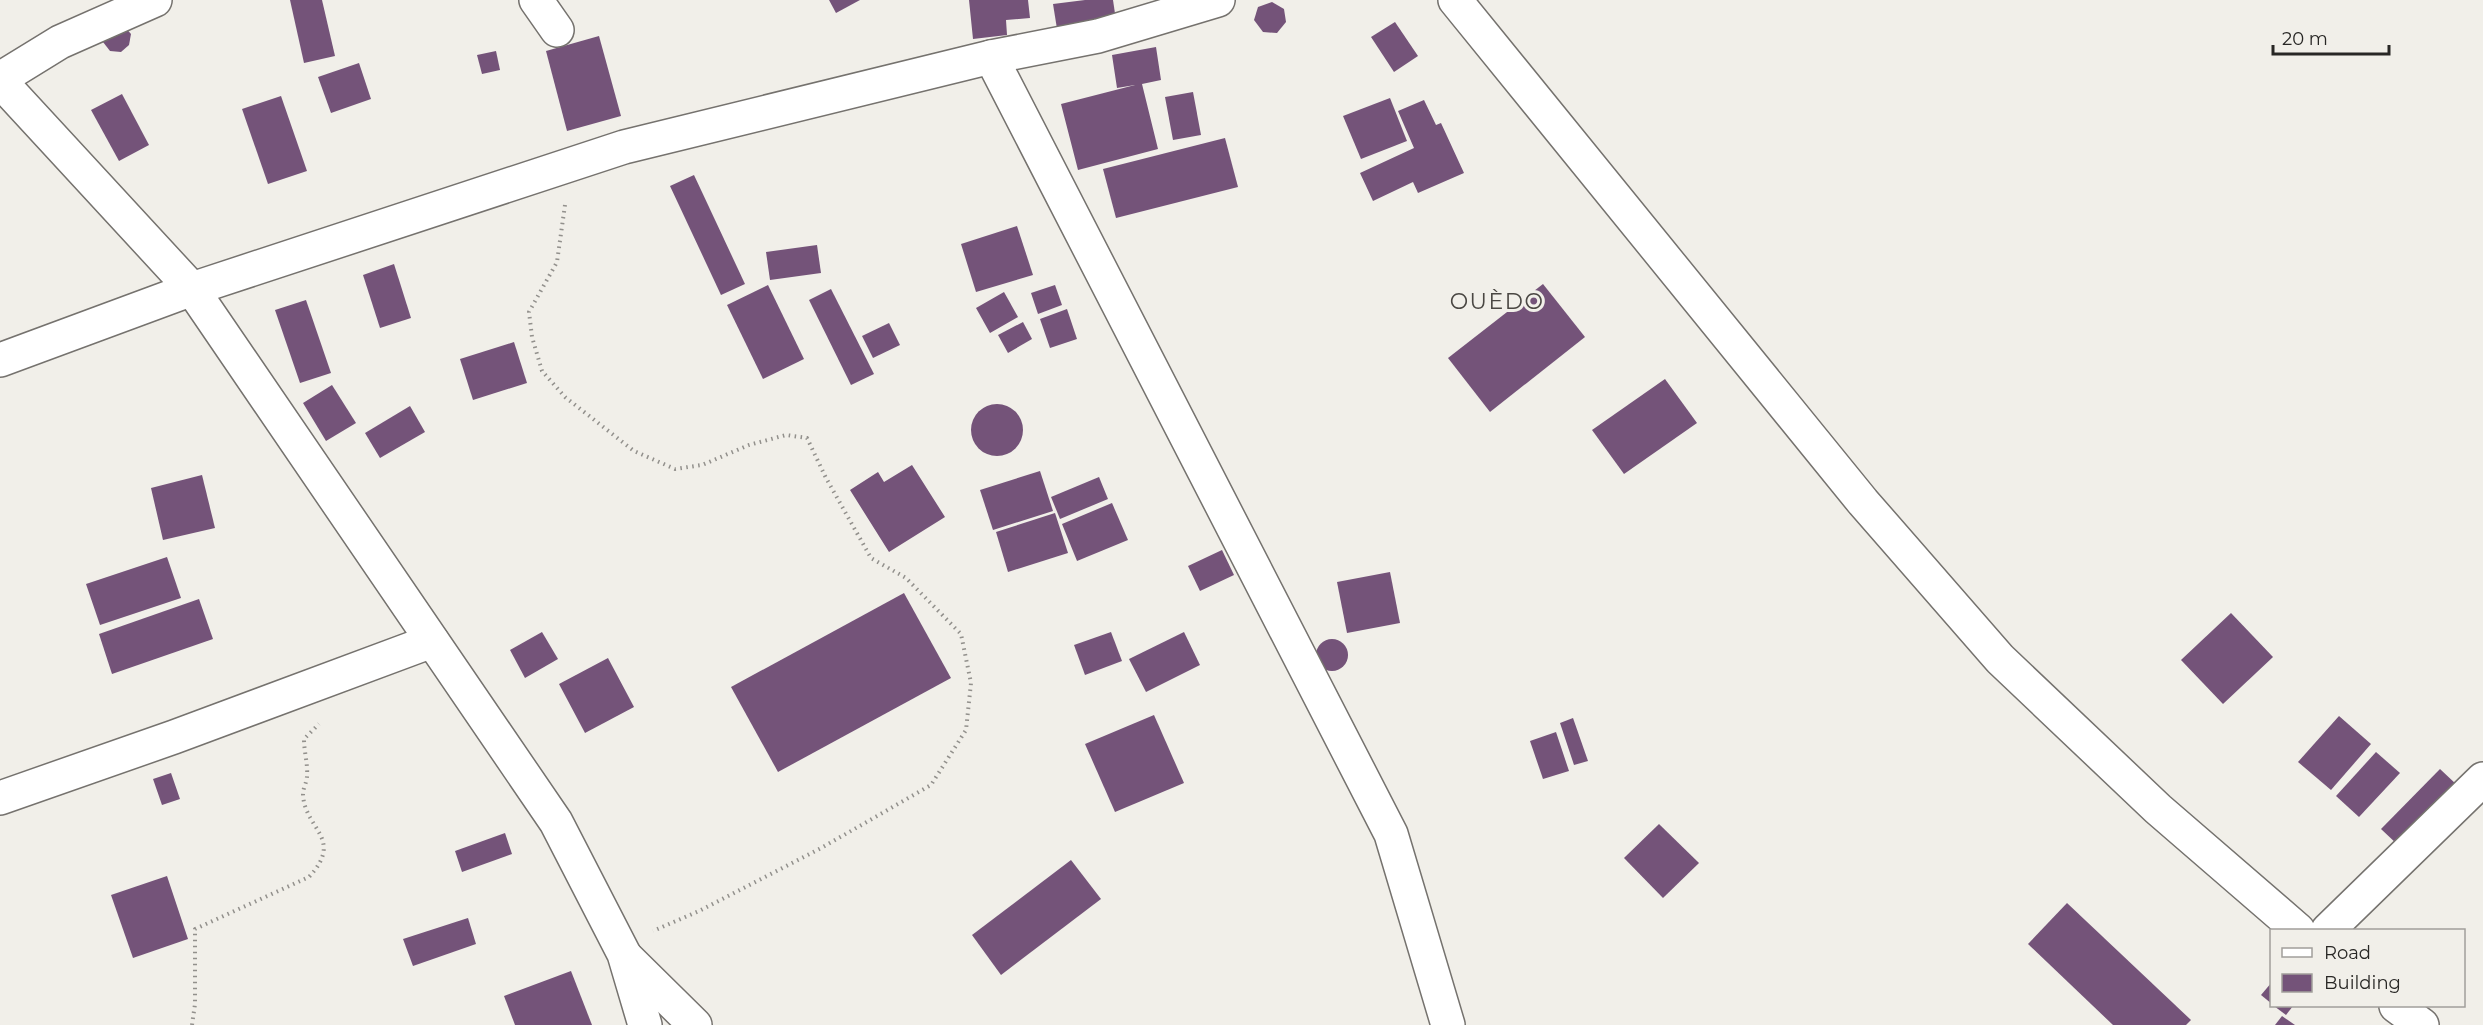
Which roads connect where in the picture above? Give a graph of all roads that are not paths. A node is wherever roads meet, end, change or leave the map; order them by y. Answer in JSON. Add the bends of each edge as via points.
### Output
{"nodes":[{"id":1,"x":155,"y":0,"type":"edge"},
{"id":2,"x":536,"y":0,"type":"edge"},
{"id":3,"x":1218,"y":0,"type":"edge"},
{"id":4,"x":1455,"y":0,"type":"edge"},
{"id":5,"x":557,"y":30,"type":"dead end"},
{"id":6,"x":991,"y":57,"type":"junction"},
{"id":7,"x":0,"y":80,"type":"edge"},
{"id":8,"x":192,"y":289,"type":"junction"},
{"id":9,"x":0,"y":360,"type":"edge"},
{"id":10,"x":432,"y":641,"type":"junction"},
{"id":11,"x":2483,"y":779,"type":"edge"},
{"id":12,"x":0,"y":798,"type":"edge"},
{"id":13,"x":2297,"y":929,"type":"edge"},
{"id":14,"x":2329,"y":929,"type":"edge"},
{"id":15,"x":621,"y":950,"type":"junction"},
{"id":16,"x":2399,"y":1007,"type":"edge"},
{"id":17,"x":645,"y":1025,"type":"edge"},
{"id":18,"x":695,"y":1025,"type":"edge"},
{"id":19,"x":1448,"y":1025,"type":"edge"},
{"id":20,"x":2422,"y":1025,"type":"edge"}],
"edges":[{"from":1,"to":7,"type":"street","via":[[60,42]]},
{"from":2,"to":5,"type":"street"},
{"from":3,"to":6,"type":"street","via":[[1098,36]]},
{"from":4,"to":13,"type":"street","via":[[1863,502],[2000,659],[2158,809]]},
{"from":6,"to":8,"type":"street","via":[[624,147]]},
{"from":6,"to":19,"type":"street","via":[[1391,834]]},
{"from":7,"to":8,"type":"street"},
{"from":8,"to":9,"type":"street"},
{"from":8,"to":10,"type":"street"},
{"from":10,"to":12,"type":"street"},
{"from":10,"to":15,"type":"street","via":[[556,822]]},
{"from":11,"to":14,"type":"street"},
{"from":15,"to":17,"type":"street"},
{"from":15,"to":18,"type":"street"},
{"from":16,"to":20,"type":"street"}]}
